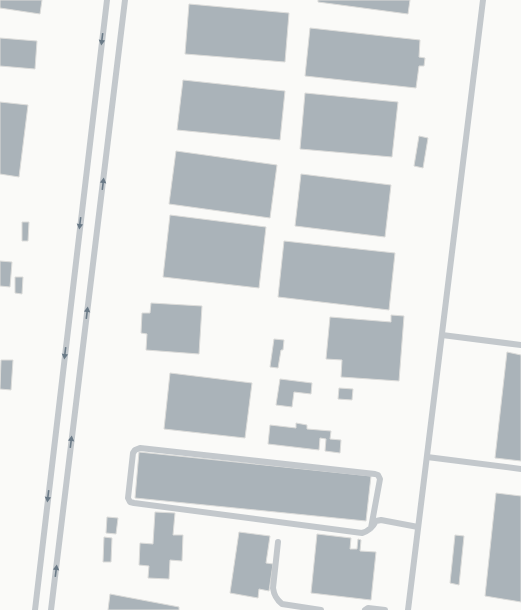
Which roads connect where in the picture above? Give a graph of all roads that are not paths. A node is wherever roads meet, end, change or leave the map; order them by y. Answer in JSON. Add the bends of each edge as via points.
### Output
{"nodes":[{"id":1,"x":107,"y":0,"type":"edge"},
{"id":2,"x":125,"y":0,"type":"edge"},
{"id":3,"x":483,"y":0,"type":"edge"},
{"id":4,"x":442,"y":335,"type":"junction"},
{"id":5,"x":521,"y":345,"type":"edge"},
{"id":6,"x":427,"y":457,"type":"junction"},
{"id":7,"x":521,"y":469,"type":"edge"},
{"id":8,"x":418,"y":527,"type":"junction"},
{"id":9,"x":371,"y":528,"type":"junction"},
{"id":10,"x":278,"y":542,"type":"dead end"},
{"id":11,"x":35,"y":610,"type":"edge"},
{"id":12,"x":51,"y":610,"type":"edge"},
{"id":13,"x":321,"y":610,"type":"edge"},
{"id":14,"x":365,"y":610,"type":"edge"},
{"id":15,"x":385,"y":610,"type":"edge"},
{"id":16,"x":408,"y":610,"type":"edge"}],
"edges":[{"from":1,"to":11,"type":"lane","one_way":true},
{"from":12,"to":2,"type":"lane","one_way":true},
{"from":3,"to":4,"type":"lane"},
{"from":4,"to":5,"type":"lane"},
{"from":4,"to":6,"type":"lane"},
{"from":6,"to":7,"type":"lane"},
{"from":6,"to":8,"type":"lane"},
{"from":8,"to":9,"type":"lane","via":[[380,520]]},
{"from":8,"to":16,"type":"lane"},
{"from":9,"to":9,"type":"lane","via":[[362,533],[130,502],[128,498],[133,453],[140,448],[378,475],[380,479]]},
{"from":10,"to":13,"type":"lane","via":[[273,588],[277,600],[282,604]]},
{"from":14,"to":15,"type":"lane"}]}
